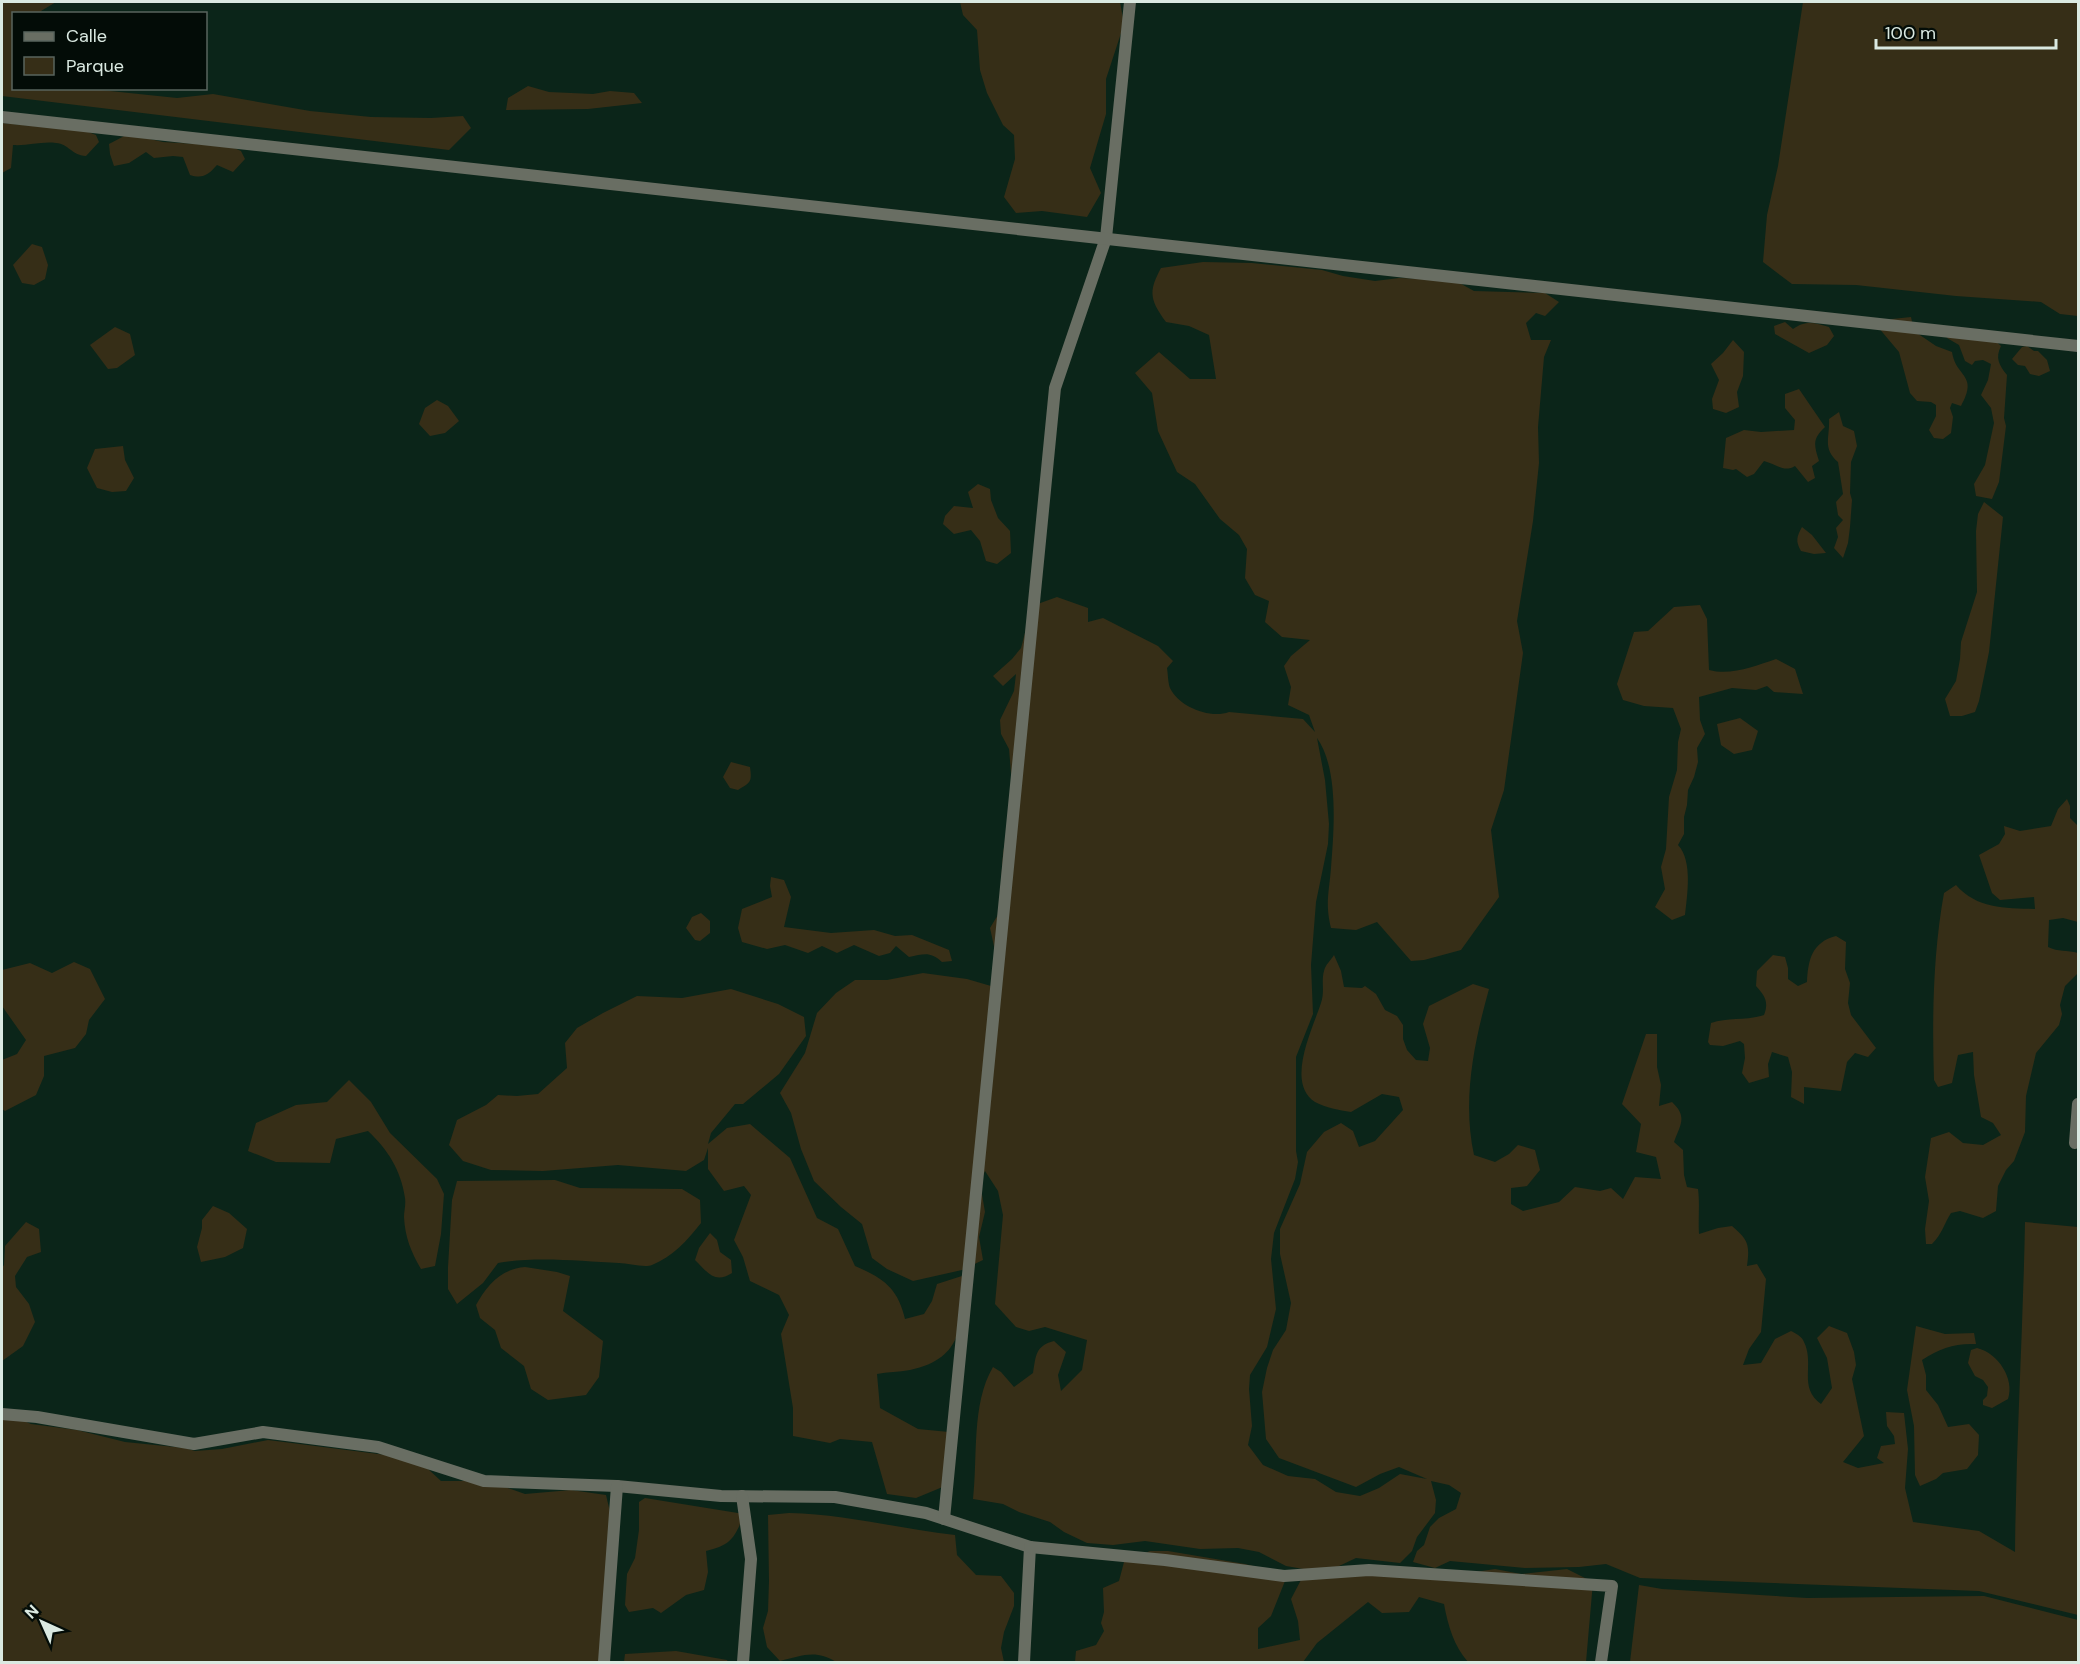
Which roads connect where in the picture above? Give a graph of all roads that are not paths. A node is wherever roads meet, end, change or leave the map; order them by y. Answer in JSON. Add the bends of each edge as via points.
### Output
{"nodes":[{"id":1,"x":1130,"y":2,"type":"edge"},
{"id":2,"x":2,"y":117,"type":"edge"},
{"id":3,"x":1106,"y":238,"type":"junction"},
{"id":4,"x":2079,"y":345,"type":"edge"},
{"id":5,"x":2079,"y":1104,"type":"edge"},
{"id":6,"x":2075,"y":1143,"type":"dead end"},
{"id":7,"x":2,"y":1414,"type":"edge"},
{"id":8,"x":617,"y":1486,"type":"junction"},
{"id":9,"x":742,"y":1496,"type":"junction"},
{"id":10,"x":944,"y":1519,"type":"junction"},
{"id":11,"x":1030,"y":1547,"type":"junction"},
{"id":12,"x":604,"y":1662,"type":"edge"},
{"id":13,"x":743,"y":1662,"type":"edge"},
{"id":14,"x":1024,"y":1662,"type":"edge"},
{"id":15,"x":1601,"y":1662,"type":"edge"}],
"edges":[{"from":1,"to":3,"type":"street"},
{"from":2,"to":3,"type":"street"},
{"from":3,"to":4,"type":"street"},
{"from":3,"to":10,"type":"street","via":[[1055,388]]},
{"from":5,"to":6,"type":"street"},
{"from":7,"to":8,"type":"street","via":[[194,1444],[263,1432],[378,1447],[484,1481]]},
{"from":8,"to":9,"type":"street"},
{"from":8,"to":12,"type":"street"},
{"from":9,"to":10,"type":"street","via":[[835,1497]]},
{"from":9,"to":13,"type":"street","via":[[751,1559]]},
{"from":10,"to":11,"type":"street"},
{"from":11,"to":14,"type":"street"},
{"from":11,"to":15,"type":"street","via":[[1284,1576],[1369,1570],[1612,1586]]}]}
